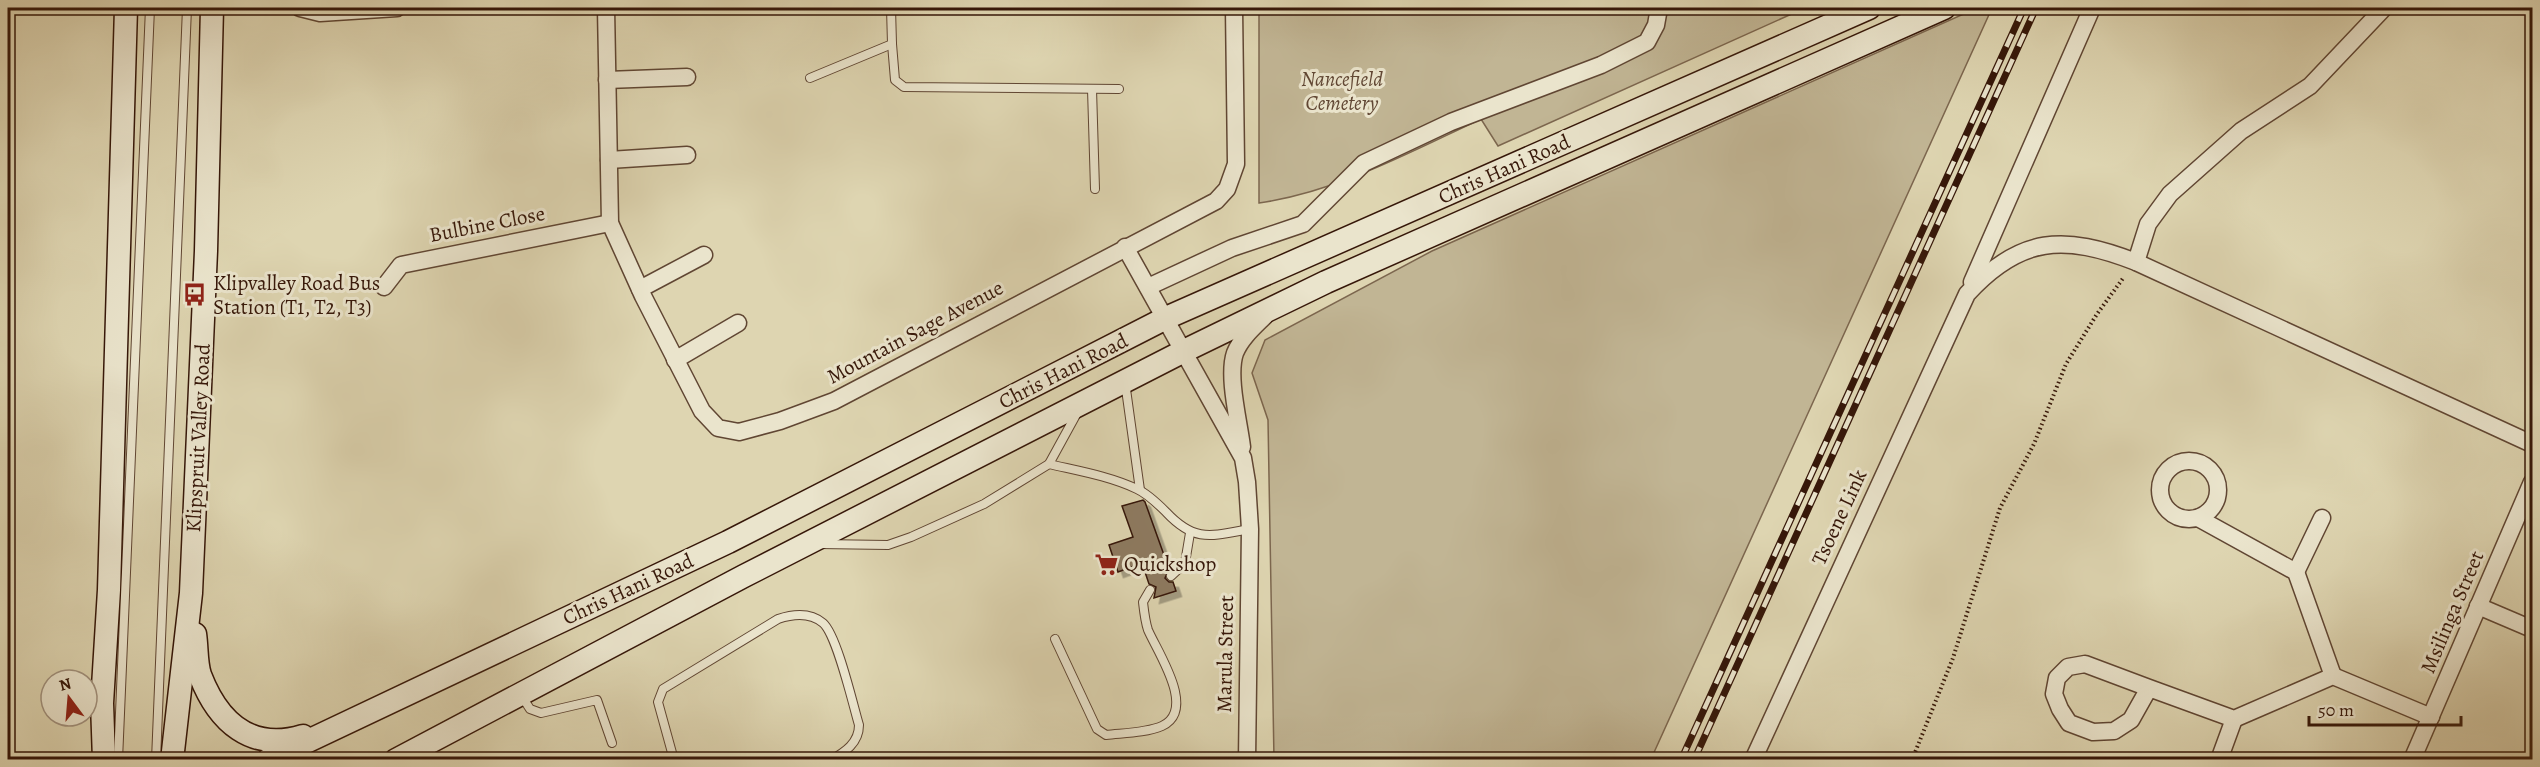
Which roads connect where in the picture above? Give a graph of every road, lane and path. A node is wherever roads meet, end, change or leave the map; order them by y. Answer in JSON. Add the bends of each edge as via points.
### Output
{"nodes":[{"id":1,"x":126,"y":8,"type":"edge"},
{"id":2,"x":150,"y":8,"type":"edge"},
{"id":3,"x":187,"y":8,"type":"edge"},
{"id":4,"x":212,"y":8,"type":"edge"},
{"id":5,"x":300,"y":8,"type":"edge"},
{"id":6,"x":398,"y":8,"type":"edge"},
{"id":7,"x":606,"y":8,"type":"edge"},
{"id":8,"x":891,"y":8,"type":"edge"},
{"id":9,"x":1234,"y":8,"type":"edge"},
{"id":10,"x":1659,"y":8,"type":"edge"},
{"id":11,"x":1869,"y":8,"type":"edge"},
{"id":12,"x":1944,"y":8,"type":"edge"},
{"id":13,"x":2092,"y":8,"type":"edge"},
{"id":14,"x":2384,"y":8,"type":"edge"},
{"id":15,"x":892,"y":44,"type":"junction"},
{"id":16,"x":687,"y":77,"type":"dead end"},
{"id":17,"x":810,"y":78,"type":"dead end"},
{"id":18,"x":608,"y":80,"type":"junction"},
{"id":19,"x":1092,"y":89,"type":"junction"},
{"id":20,"x":1119,"y":89,"type":"dead end"},
{"id":21,"x":687,"y":155,"type":"dead end"},
{"id":22,"x":609,"y":160,"type":"junction"},
{"id":23,"x":1095,"y":189,"type":"dead end"},
{"id":24,"x":610,"y":223,"type":"junction"},
{"id":25,"x":1125,"y":247,"type":"junction"},
{"id":26,"x":704,"y":255,"type":"dead end"},
{"id":27,"x":2136,"y":262,"type":"junction"},
{"id":28,"x":384,"y":286,"type":"dead end"},
{"id":29,"x":1148,"y":287,"type":"junction"},
{"id":30,"x":640,"y":289,"type":"junction"},
{"id":31,"x":1966,"y":294,"type":"junction"},
{"id":32,"x":1271,"y":309,"type":"junction"},
{"id":33,"x":1166,"y":318,"type":"junction"},
{"id":34,"x":738,"y":323,"type":"dead end"},
{"id":35,"x":1184,"y":351,"type":"junction"},
{"id":36,"x":675,"y":360,"type":"junction"},
{"id":37,"x":1125,"y":382,"type":"junction"},
{"id":38,"x":1081,"y":404,"type":"junction"},
{"id":39,"x":2532,"y":444,"type":"edge"},
{"id":40,"x":1243,"y":458,"type":"junction"},
{"id":41,"x":1048,"y":464,"type":"junction"},
{"id":42,"x":2532,"y":482,"type":"edge"},
{"id":43,"x":1140,"y":490,"type":"junction"},
{"id":44,"x":2198,"y":518,"type":"dead end"},
{"id":45,"x":2322,"y":518,"type":"dead end"},
{"id":46,"x":1250,"y":529,"type":"junction"},
{"id":47,"x":1190,"y":533,"type":"junction"},
{"id":48,"x":812,"y":543,"type":"junction"},
{"id":49,"x":2296,"y":572,"type":"junction"},
{"id":50,"x":1171,"y":576,"type":"dead end"},
{"id":51,"x":1150,"y":590,"type":"dead end"},
{"id":52,"x":191,"y":593,"type":"junction"},
{"id":53,"x":2478,"y":606,"type":"junction"},
{"id":54,"x":2532,"y":629,"type":"edge"},
{"id":55,"x":1055,"y":639,"type":"dead end"},
{"id":56,"x":2332,"y":676,"type":"junction"},
{"id":57,"x":2149,"y":688,"type":"junction"},
{"id":58,"x":521,"y":694,"type":"junction"},
{"id":59,"x":102,"y":703,"type":"junction"},
{"id":60,"x":2431,"y":717,"type":"junction"},
{"id":61,"x":2234,"y":719,"type":"junction"},
{"id":62,"x":343,"y":723,"type":"junction"},
{"id":63,"x":612,"y":743,"type":"dead end"},
{"id":64,"x":88,"y":759,"type":"edge"},
{"id":65,"x":104,"y":759,"type":"edge"},
{"id":66,"x":118,"y":759,"type":"edge"},
{"id":67,"x":156,"y":759,"type":"edge"},
{"id":68,"x":172,"y":759,"type":"edge"},
{"id":69,"x":268,"y":759,"type":"edge"},
{"id":70,"x":396,"y":759,"type":"edge"},
{"id":71,"x":674,"y":759,"type":"edge"},
{"id":72,"x":831,"y":759,"type":"edge"},
{"id":73,"x":1247,"y":759,"type":"edge"},
{"id":74,"x":1753,"y":759,"type":"edge"},
{"id":75,"x":1912,"y":759,"type":"edge"},
{"id":76,"x":2219,"y":759,"type":"edge"},
{"id":77,"x":2412,"y":759,"type":"edge"}],
"edges":[{"from":1,"to":59,"type":"main road","via":[[109,590]]},
{"from":2,"to":66,"type":"lane"},
{"from":3,"to":67,"type":"lane","name":"Klipspruit Valley Road"},
{"from":4,"to":52,"type":"main road","name":"Klipspruit Valley Road"},
{"from":5,"to":6,"type":"street","via":[[320,13]]},
{"from":7,"to":18,"type":"street"},
{"from":8,"to":15,"type":"lane"},
{"from":9,"to":25,"type":"street","name":"Mountain Sage Avenue","via":[[1233,178],[1216,201]]},
{"from":10,"to":29,"type":"street","via":[[1647,42],[1601,65],[1451,122],[1365,163],[1303,224],[1232,248]]},
{"from":11,"to":33,"type":"main road","name":"Chris Hani Road"},
{"from":12,"to":32,"type":"main road","name":"Chris Hani Road"},
{"from":13,"to":31,"type":"street","name":"Tsoene Link"},
{"from":14,"to":27,"type":"street","via":[[2310,86],[2241,131],[2170,194],[2148,224]]},
{"from":15,"to":17,"type":"lane"},
{"from":15,"to":19,"type":"lane","via":[[895,80],[904,87]]},
{"from":16,"to":18,"type":"street"},
{"from":18,"to":22,"type":"street"},
{"from":19,"to":20,"type":"lane"},
{"from":19,"to":23,"type":"lane"},
{"from":21,"to":22,"type":"street"},
{"from":22,"to":24,"type":"street"},
{"from":24,"to":28,"type":"street","name":"Bulbine Close","via":[[401,264]]},
{"from":24,"to":30,"type":"street"},
{"from":25,"to":29,"type":"street"},
{"from":25,"to":36,"type":"street","name":"Mountain Sage Avenue","via":[[834,401],[749,431],[718,428],[702,411]]},
{"from":26,"to":30,"type":"street"},
{"from":27,"to":31,"type":"street","name":"Tsoene Link","via":[[2104,249],[2046,245],[2002,261]]},
{"from":27,"to":39,"type":"street","name":"Tsoene Link"},
{"from":27,"to":75,"type":"path","via":[[2066,364],[2034,444],[2000,508],[1953,658]]},
{"from":29,"to":33,"type":"street"},
{"from":30,"to":36,"type":"street"},
{"from":31,"to":74,"type":"street","name":"Tsoene Link"},
{"from":32,"to":35,"type":"main road","name":"Chris Hani Road"},
{"from":32,"to":40,"type":"street","via":[[1244,337],[1232,368]]},
{"from":33,"to":35,"type":"street","name":"Marula Street"},
{"from":33,"to":62,"type":"main road","name":"Chris Hani Road","via":[[728,542]]},
{"from":34,"to":36,"type":"street"},
{"from":35,"to":37,"type":"main road","name":"Chris Hani Road"},
{"from":35,"to":40,"type":"street","name":"Marula Street"},
{"from":37,"to":38,"type":"main road","name":"Chris Hani Road"},
{"from":37,"to":43,"type":"lane"},
{"from":38,"to":41,"type":"lane"},
{"from":38,"to":48,"type":"main road","name":"Chris Hani Road"},
{"from":40,"to":46,"type":"street","name":"Marula Street"},
{"from":41,"to":43,"type":"lane","via":[[1105,476]]},
{"from":41,"to":48,"type":"lane","via":[[984,504],[888,545]]},
{"from":42,"to":53,"type":"street","name":"Msilinga Street"},
{"from":43,"to":47,"type":"lane"},
{"from":44,"to":49,"type":"street"},
{"from":45,"to":49,"type":"street"},
{"from":46,"to":47,"type":"lane","via":[[1215,536]]},
{"from":46,"to":73,"type":"street","name":"Marula Street"},
{"from":47,"to":50,"type":"lane","via":[[1185,563]]},
{"from":48,"to":58,"type":"main road","name":"Chris Hani Road"},
{"from":49,"to":56,"type":"street"},
{"from":51,"to":55,"type":"lane","via":[[1143,602],[1147,627],[1177,700],[1176,712],[1161,727],[1106,735],[1097,729]]},
{"from":52,"to":62,"type":"main road","via":[[200,674],[232,726],[247,735],[291,740]]},
{"from":52,"to":68,"type":"main road","name":"Klipspruit Valley Road"},
{"from":53,"to":54,"type":"street"},
{"from":53,"to":60,"type":"street","name":"Msilinga Street"},
{"from":56,"to":60,"type":"street"},
{"from":56,"to":61,"type":"street"},
{"from":57,"to":57,"type":"street","via":[[2131,720],[2114,731],[2093,732],[2069,723],[2054,694],[2057,678],[2068,667],[2085,664]]},
{"from":57,"to":61,"type":"street"},
{"from":58,"to":63,"type":"lane","via":[[530,709],[542,713],[597,700]]},
{"from":58,"to":70,"type":"main road","name":"Chris Hani Road"},
{"from":59,"to":64,"type":"main road"},
{"from":59,"to":65,"type":"main road"},
{"from":60,"to":77,"type":"street","name":"Msilinga Street"},
{"from":61,"to":76,"type":"street"},
{"from":62,"to":69,"type":"main road","name":"Chris Hani Road"},
{"from":71,"to":72,"type":"lane","via":[[658,702],[663,689],[778,619],[794,615],[812,617],[828,630],[859,725],[852,746]]}]}
